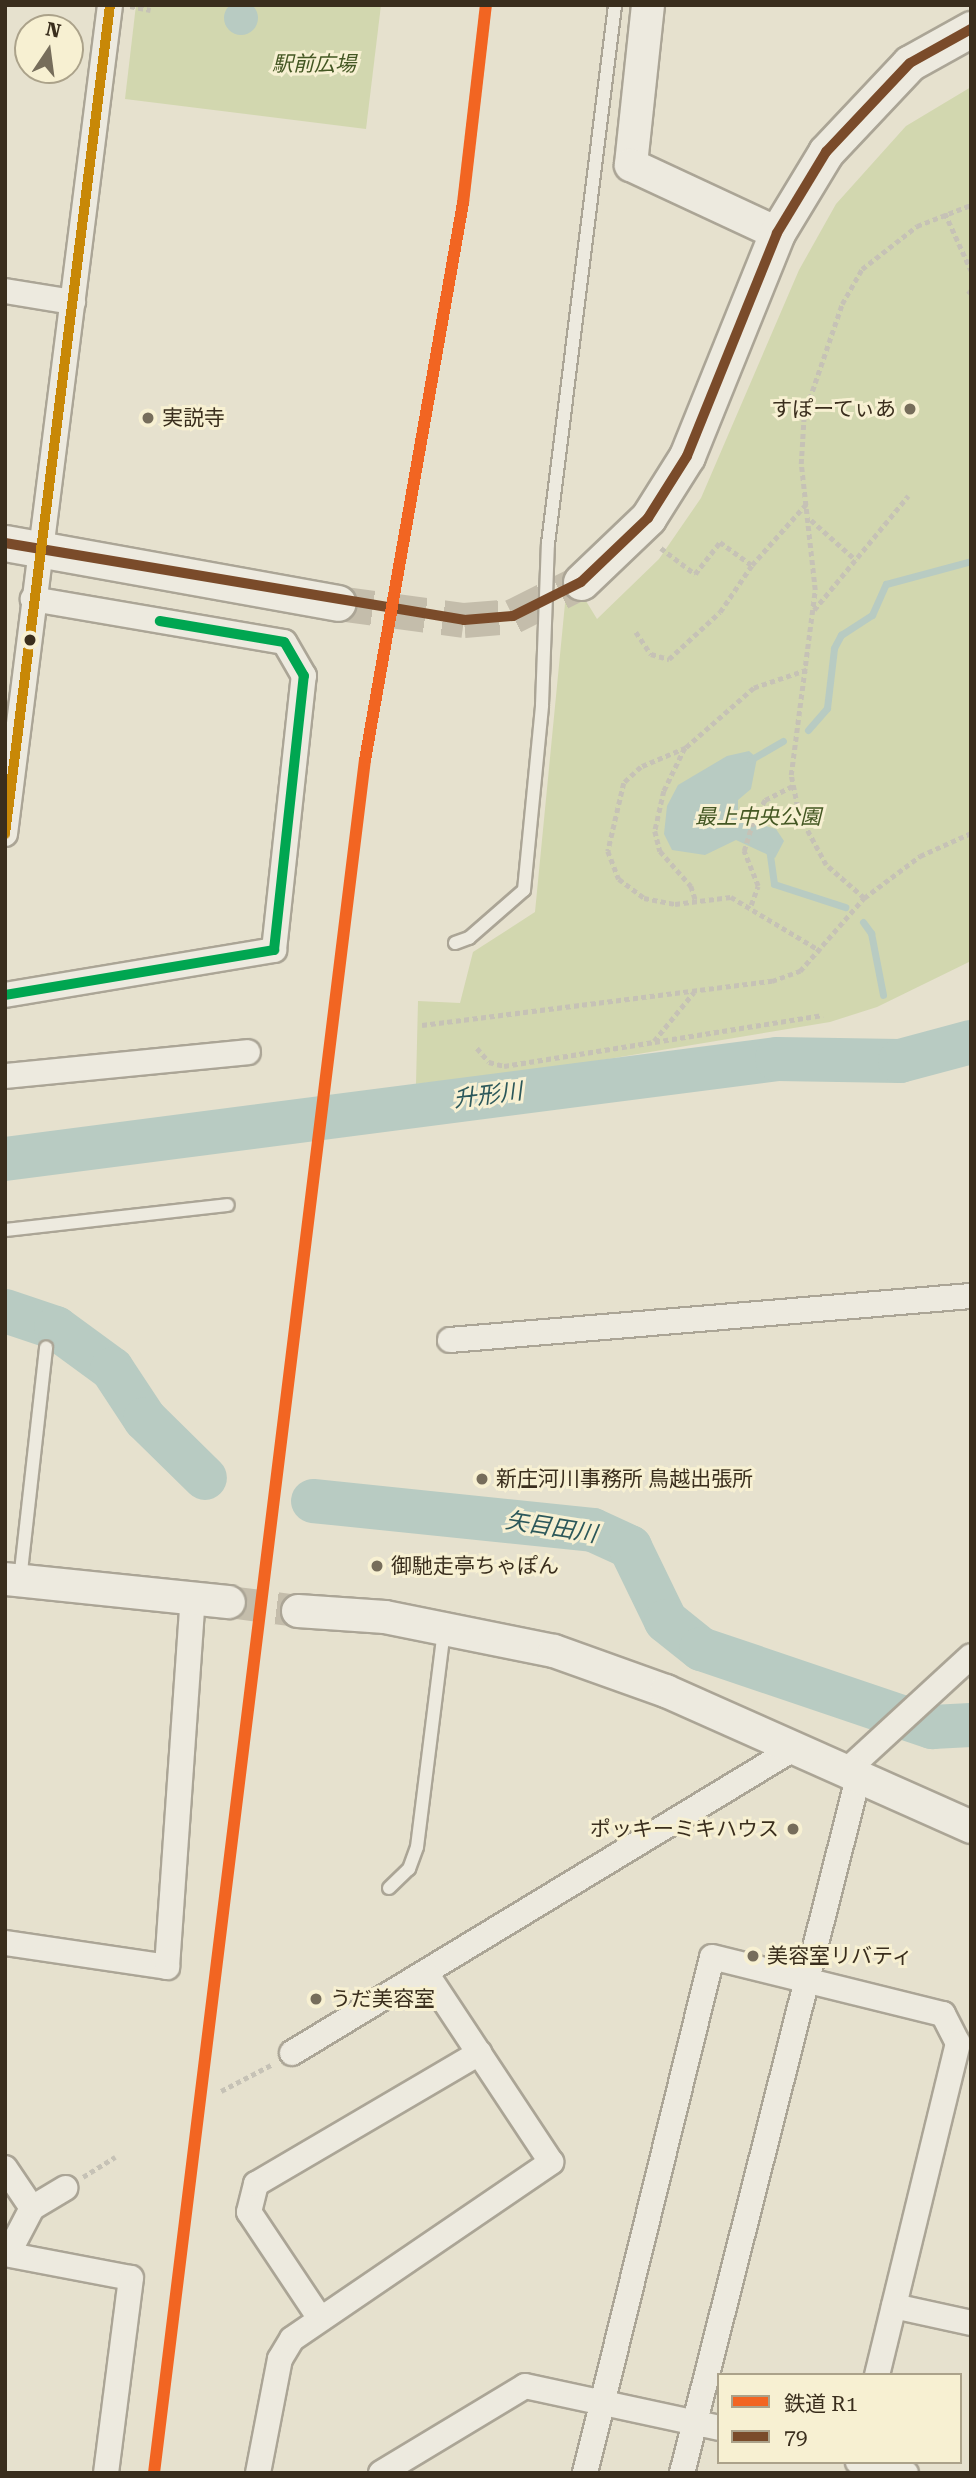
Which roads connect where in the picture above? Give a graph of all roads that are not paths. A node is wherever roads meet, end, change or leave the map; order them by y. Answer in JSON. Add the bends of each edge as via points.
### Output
{"nodes":[{"id":1,"x":110,"y":5,"type":"edge"},
{"id":2,"x":615,"y":5,"type":"edge"},
{"id":3,"x":648,"y":5,"type":"edge"},
{"id":4,"x":971,"y":29,"type":"edge"},
{"id":5,"x":777,"y":233,"type":"junction"},
{"id":6,"x":5,"y":291,"type":"edge"},
{"id":7,"x":73,"y":302,"type":"junction"},
{"id":8,"x":5,"y":544,"type":"edge"},
{"id":9,"x":40,"y":549,"type":"junction"},
{"id":10,"x":581,"y":582,"type":"tunnel mouth"},
{"id":11,"x":33,"y":599,"type":"junction"},
{"id":12,"x":338,"y":603,"type":"tunnel mouth"},
{"id":13,"x":5,"y":834,"type":"edge"},
{"id":14,"x":455,"y":943,"type":"dead end"},
{"id":15,"x":5,"y":995,"type":"edge"},
{"id":16,"x":248,"y":1052,"type":"dead end"},
{"id":17,"x":5,"y":1076,"type":"edge"},
{"id":18,"x":228,"y":1205,"type":"dead end"},
{"id":19,"x":5,"y":1230,"type":"edge"},
{"id":20,"x":971,"y":1296,"type":"edge"},
{"id":21,"x":450,"y":1340,"type":"dead end"},
{"id":22,"x":46,"y":1347,"type":"dead end"},
{"id":23,"x":13,"y":1580,"type":"edge"},
{"id":24,"x":193,"y":1599,"type":"junction"},
{"id":25,"x":229,"y":1602,"type":"tunnel mouth"},
{"id":26,"x":298,"y":1611,"type":"tunnel mouth"},
{"id":27,"x":444,"y":1627,"type":"junction"},
{"id":28,"x":971,"y":1656,"type":"edge"},
{"id":29,"x":793,"y":1749,"type":"junction"},
{"id":30,"x":851,"y":1775,"type":"junction"},
{"id":31,"x":971,"y":1827,"type":"edge"},
{"id":32,"x":389,"y":1888,"type":"dead end"},
{"id":33,"x":5,"y":1943,"type":"edge"},
{"id":34,"x":427,"y":1975,"type":"junction"},
{"id":35,"x":804,"y":1978,"type":"junction"},
{"id":36,"x":964,"y":2052,"type":"edge"},
{"id":37,"x":292,"y":2053,"type":"dead end"},
{"id":38,"x":479,"y":2053,"type":"junction"},
{"id":39,"x":5,"y":2168,"type":"edge"},
{"id":40,"x":65,"y":2188,"type":"road end"},
{"id":41,"x":32,"y":2208,"type":"junction"},
{"id":42,"x":7,"y":2254,"type":"edge"},
{"id":43,"x":894,"y":2306,"type":"junction"},
{"id":44,"x":319,"y":2317,"type":"junction"},
{"id":45,"x":971,"y":2323,"type":"edge"},
{"id":46,"x":877,"y":2373,"type":"edge"},
{"id":47,"x":602,"y":2402,"type":"junction"},
{"id":48,"x":694,"y":2422,"type":"junction"},
{"id":49,"x":717,"y":2428,"type":"edge"},
{"id":50,"x":866,"y":2464,"type":"edge"},
{"id":51,"x":106,"y":2473,"type":"edge"},
{"id":52,"x":258,"y":2473,"type":"edge"},
{"id":53,"x":381,"y":2473,"type":"edge"},
{"id":54,"x":585,"y":2473,"type":"edge"},
{"id":55,"x":682,"y":2473,"type":"edge"},
{"id":56,"x":906,"y":2473,"type":"edge"}],
"edges":[{"from":1,"to":7,"type":"street"},
{"from":2,"to":14,"type":"lane","via":[[548,544],[542,705],[524,890],[469,939]]},
{"from":3,"to":5,"type":"street","via":[[631,165]]},
{"from":4,"to":5,"type":"main road","via":[[911,63],[855,116]]},
{"from":5,"to":10,"type":"main road","via":[[687,456],[648,518]]},
{"from":6,"to":7,"type":"street"},
{"from":7,"to":9,"type":"street"},
{"from":8,"to":9,"type":"main road"},
{"from":9,"to":11,"type":"street"},
{"from":9,"to":12,"type":"main road"},
{"from":11,"to":13,"type":"street"},
{"from":11,"to":15,"type":"street","via":[[284,642],[304,676],[274,950]]},
{"from":16,"to":17,"type":"street"},
{"from":18,"to":19,"type":"lane"},
{"from":20,"to":21,"type":"street"},
{"from":22,"to":23,"type":"lane"},
{"from":23,"to":24,"type":"street"},
{"from":24,"to":25,"type":"street"},
{"from":24,"to":33,"type":"street","via":[[167,1967]]},
{"from":26,"to":27,"type":"street"},
{"from":27,"to":29,"type":"street","via":[[554,1651],[666,1691]]},
{"from":27,"to":32,"type":"lane","via":[[417,1847],[409,1869]]},
{"from":28,"to":30,"type":"street"},
{"from":29,"to":30,"type":"street"},
{"from":29,"to":34,"type":"street"},
{"from":30,"to":31,"type":"street"},
{"from":30,"to":35,"type":"street"},
{"from":34,"to":37,"type":"street"},
{"from":34,"to":38,"type":"street"},
{"from":35,"to":36,"type":"street","via":[[943,2014]]},
{"from":35,"to":47,"type":"street","via":[[712,1956]]},
{"from":35,"to":48,"type":"street"},
{"from":36,"to":43,"type":"street"},
{"from":38,"to":44,"type":"street","via":[[551,2162]]},
{"from":38,"to":44,"type":"street","via":[[256,2184],[249,2212]]},
{"from":39,"to":41,"type":"street"},
{"from":40,"to":41,"type":"street"},
{"from":41,"to":42,"type":"street"},
{"from":42,"to":51,"type":"street","via":[[131,2278]]},
{"from":43,"to":45,"type":"street"},
{"from":43,"to":46,"type":"street"},
{"from":44,"to":52,"type":"street","via":[[292,2339],[280,2359]]},
{"from":47,"to":48,"type":"street"},
{"from":47,"to":53,"type":"street","via":[[525,2386]]},
{"from":47,"to":54,"type":"street"},
{"from":48,"to":49,"type":"street"},
{"from":48,"to":55,"type":"street"},
{"from":50,"to":56,"type":"street"}]}
